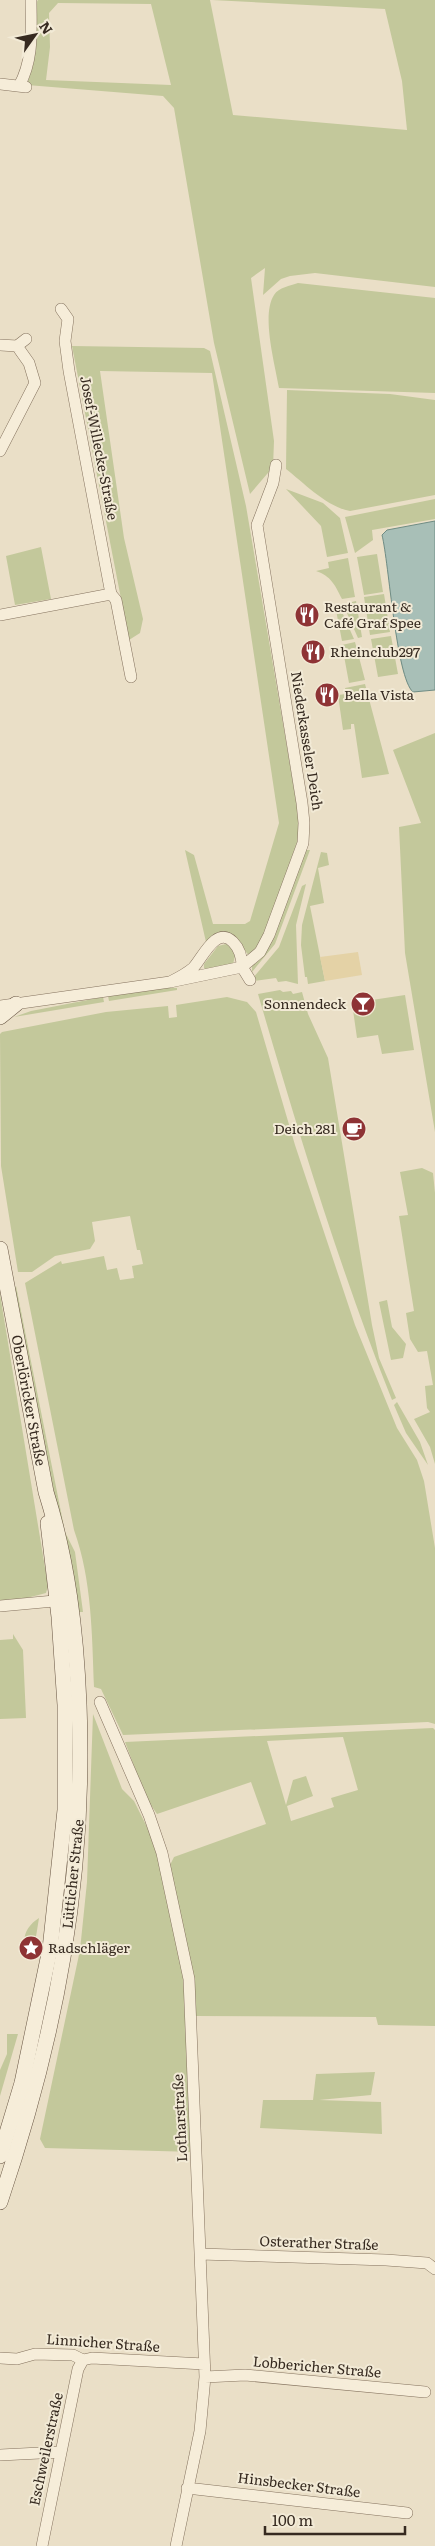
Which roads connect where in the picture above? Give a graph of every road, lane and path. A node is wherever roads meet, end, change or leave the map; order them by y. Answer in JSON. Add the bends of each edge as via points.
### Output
{"nodes":[{"id":1,"x":30,"y":0,"type":"edge"},
{"id":2,"x":0,"y":84,"type":"edge"},
{"id":3,"x":61,"y":309,"type":"dead end"},
{"id":4,"x":0,"y":345,"type":"edge"},
{"id":5,"x":0,"y":451,"type":"edge"},
{"id":6,"x":276,"y":464,"type":"dead end"},
{"id":7,"x":111,"y":594,"type":"junction"},
{"id":8,"x":0,"y":615,"type":"edge"},
{"id":9,"x":132,"y":677,"type":"dead end"},
{"id":10,"x":242,"y":967,"type":"junction"},
{"id":11,"x":250,"y":980,"type":"dead end"},
{"id":12,"x":170,"y":982,"type":"junction"},
{"id":13,"x":16,"y":1004,"type":"junction"},
{"id":14,"x":0,"y":1006,"type":"edge"},
{"id":15,"x":0,"y":1017,"type":"edge"},
{"id":16,"x":0,"y":1249,"type":"edge"},
{"id":17,"x":64,"y":1600,"type":"junction"},
{"id":18,"x":0,"y":1606,"type":"edge"},
{"id":19,"x":100,"y":1702,"type":"dead end"},
{"id":20,"x":29,"y":2054,"type":"junction"},
{"id":21,"x":0,"y":2128,"type":"edge"},
{"id":22,"x":0,"y":2156,"type":"edge"},
{"id":23,"x":0,"y":2202,"type":"edge"},
{"id":24,"x":200,"y":2254,"type":"junction"},
{"id":25,"x":435,"y":2269,"type":"edge"},
{"id":26,"x":0,"y":2358,"type":"edge"},
{"id":27,"x":83,"y":2360,"type":"junction"},
{"id":28,"x":204,"y":2364,"type":"junction"},
{"id":29,"x":205,"y":2377,"type":"junction"},
{"id":30,"x":426,"y":2392,"type":"dead end"},
{"id":31,"x":60,"y":2452,"type":"junction"},
{"id":32,"x":0,"y":2455,"type":"edge"},
{"id":33,"x":187,"y":2488,"type":"junction"},
{"id":34,"x":407,"y":2513,"type":"dead end"},
{"id":35,"x":42,"y":2546,"type":"edge"},
{"id":36,"x":176,"y":2546,"type":"edge"}],
"edges":[{"from":1,"to":2,"type":"street","via":[[31,53],[23,86]]},
{"from":3,"to":7,"type":"street","name":"Josef-Willecke-Straße","via":[[68,319],[65,341],[69,371]]},
{"from":4,"to":5,"type":"street","via":[[21,343],[35,384]]},
{"from":6,"to":10,"type":"street","name":"Niederkasseler Deich","via":[[257,525],[301,798],[304,837],[269,935],[260,952]]},
{"from":7,"to":8,"type":"street"},
{"from":7,"to":9,"type":"street","name":"Josef-Willecke-Straße","via":[[116,600]]},
{"from":10,"to":11,"type":"street"},
{"from":10,"to":12,"type":"street"},
{"from":10,"to":12,"type":"street","via":[[238,947],[231,939],[224,938],[206,948],[186,974]]},
{"from":12,"to":13,"type":"street"},
{"from":13,"to":14,"type":"street"},
{"from":13,"to":15,"type":"main road"},
{"from":16,"to":17,"type":"main road","name":"Oberlöricker Straße","via":[[46,1492],[58,1530]]},
{"from":17,"to":18,"type":"street"},
{"from":17,"to":20,"type":"main road","name":"Lütticher Straße","via":[[65,1810],[50,1949]]},
{"from":17,"to":23,"type":"main road","name":"Lütticher Straße","via":[[77,1652],[81,1760],[77,1855],[65,1953],[49,2035],[21,2141]]},
{"from":19,"to":24,"type":"street","name":"Lotharstraße","via":[[150,1815],[164,1858],[182,1937],[189,1978]]},
{"from":20,"to":21,"type":"main road","via":[[18,2069]]},
{"from":20,"to":22,"type":"main road","name":"Lütticher Straße"},
{"from":24,"to":25,"type":"street","name":"Osterather Straße","via":[[386,2260],[427,2264]]},
{"from":24,"to":28,"type":"street","name":"Lotharstraße"},
{"from":26,"to":27,"type":"street","name":"Linnicher Straße","via":[[17,2359],[35,2354],[73,2355]]},
{"from":27,"to":28,"type":"street","name":"Linnicher Straße"},
{"from":27,"to":31,"type":"street","name":"Eschweilerstraße","via":[[78,2369]]},
{"from":28,"to":29,"type":"street","name":"Lotharstraße"},
{"from":29,"to":30,"type":"street","name":"Lobbericher Straße","via":[[245,2376]]},
{"from":29,"to":33,"type":"street","name":"Lotharstraße","via":[[200,2431]]},
{"from":31,"to":32,"type":"street"},
{"from":31,"to":35,"type":"street","name":"Eschweilerstraße"},
{"from":33,"to":34,"type":"street","name":"Hinsbecker Straße"},
{"from":33,"to":36,"type":"street","name":"Lotharstraße"}]}
